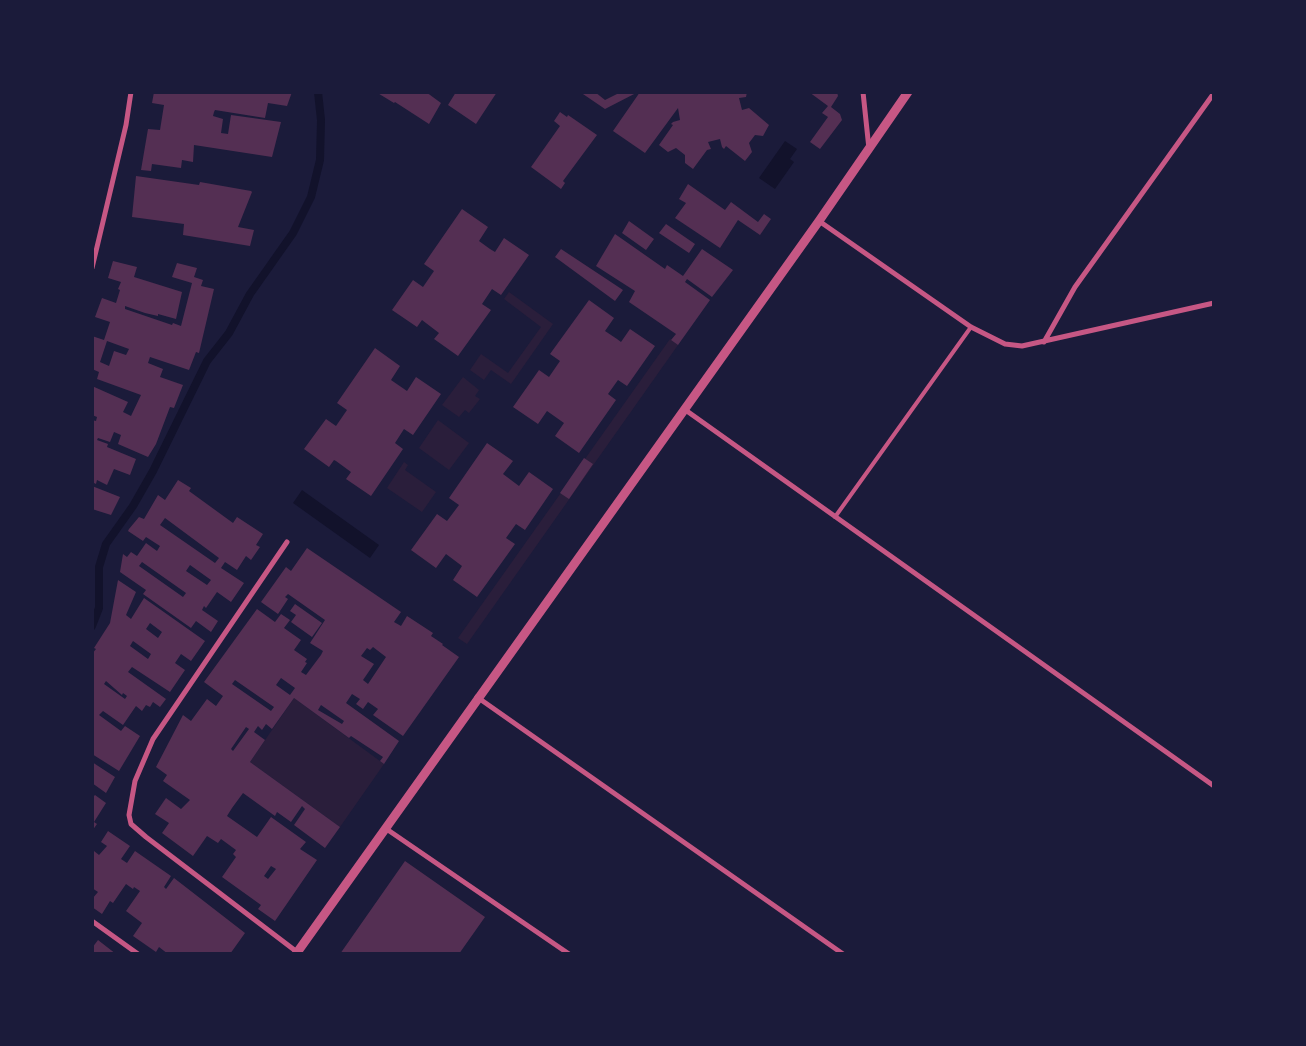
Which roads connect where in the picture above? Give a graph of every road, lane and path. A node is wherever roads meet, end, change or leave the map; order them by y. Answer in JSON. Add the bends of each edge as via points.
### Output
{"nodes":[{"id":1,"x":131,"y":92,"type":"edge"},
{"id":2,"x":863,"y":92,"type":"edge"},
{"id":3,"x":908,"y":92,"type":"edge"},
{"id":4,"x":1214,"y":93,"type":"edge"},
{"id":5,"x":868,"y":149,"type":"junction"},
{"id":6,"x":820,"y":221,"type":"junction"},
{"id":7,"x":92,"y":268,"type":"edge"},
{"id":8,"x":1214,"y":303,"type":"edge"},
{"id":9,"x":971,"y":327,"type":"junction"},
{"id":10,"x":1044,"y":342,"type":"junction"},
{"id":11,"x":684,"y":409,"type":"junction"},
{"id":12,"x":835,"y":517,"type":"junction"},
{"id":13,"x":287,"y":542,"type":"dead end"},
{"id":14,"x":477,"y":697,"type":"junction"},
{"id":15,"x":1214,"y":786,"type":"edge"},
{"id":16,"x":385,"y":828,"type":"junction"},
{"id":17,"x":92,"y":921,"type":"edge"},
{"id":18,"x":296,"y":953,"type":"edge"},
{"id":19,"x":138,"y":954,"type":"edge"},
{"id":20,"x":569,"y":954,"type":"edge"},
{"id":21,"x":844,"y":954,"type":"edge"}],
"edges":[{"from":1,"to":7,"type":"street"},
{"from":2,"to":5,"type":"street"},
{"from":3,"to":5,"type":"street"},
{"from":4,"to":10,"type":"street","via":[[1075,287]]},
{"from":5,"to":6,"type":"street"},
{"from":6,"to":9,"type":"street"},
{"from":6,"to":11,"type":"street"},
{"from":8,"to":10,"type":"street"},
{"from":9,"to":10,"type":"street","via":[[1005,344],[1022,346]]},
{"from":9,"to":12,"type":"lane"},
{"from":11,"to":12,"type":"street"},
{"from":11,"to":14,"type":"street"},
{"from":12,"to":15,"type":"street"},
{"from":13,"to":18,"type":"street","via":[[153,739],[135,781],[129,815],[131,824],[146,837]]},
{"from":14,"to":16,"type":"street"},
{"from":14,"to":21,"type":"street"},
{"from":16,"to":18,"type":"street"},
{"from":16,"to":20,"type":"street"},
{"from":17,"to":19,"type":"street"}]}
